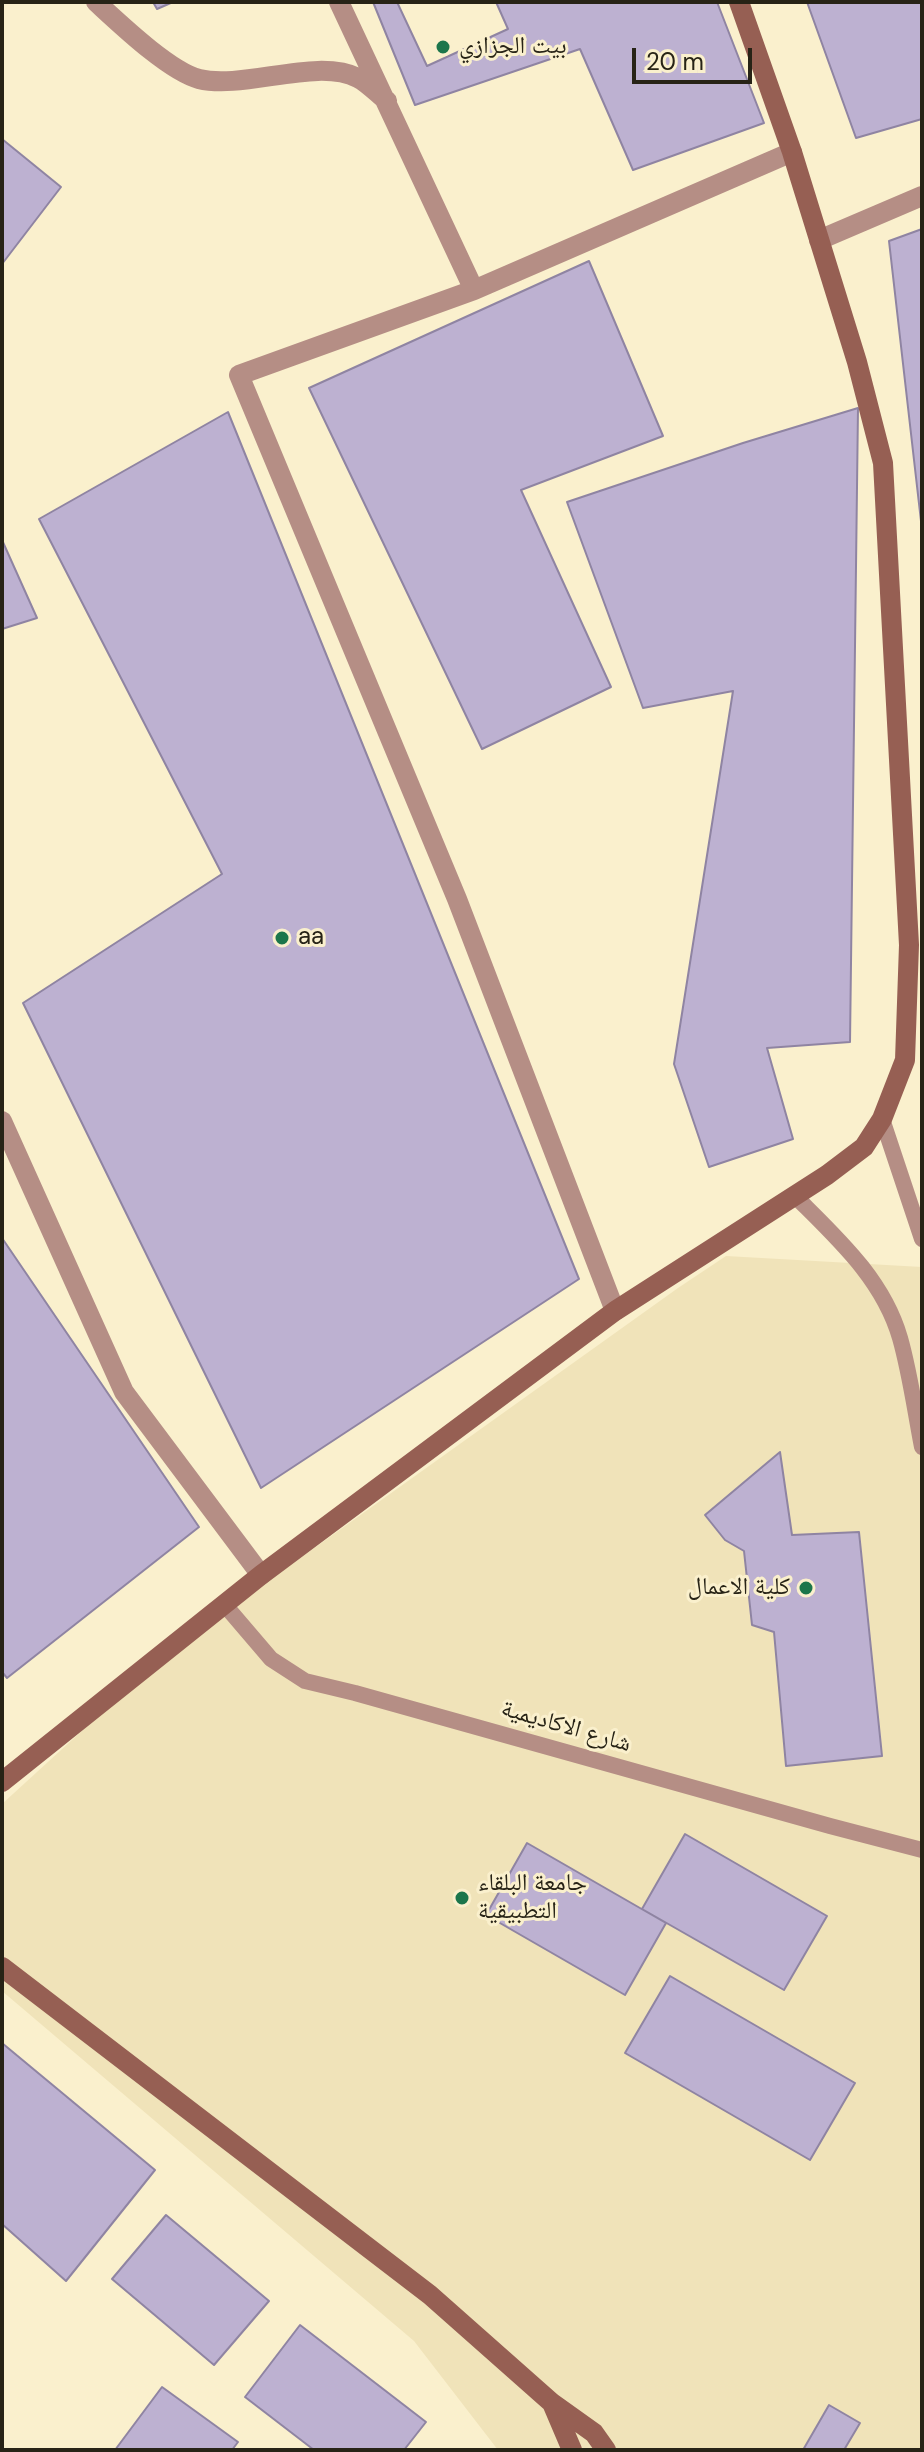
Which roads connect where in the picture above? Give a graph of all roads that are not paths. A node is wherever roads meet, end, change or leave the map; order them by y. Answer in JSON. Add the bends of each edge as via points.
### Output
{"nodes":[{"id":1,"x":96,"y":2,"type":"edge"},
{"id":2,"x":339,"y":2,"type":"edge"},
{"id":3,"x":739,"y":2,"type":"edge"},
{"id":4,"x":387,"y":101,"type":"junction"},
{"id":5,"x":792,"y":152,"type":"junction"},
{"id":6,"x":922,"y":196,"type":"edge"},
{"id":7,"x":819,"y":240,"type":"junction"},
{"id":8,"x":474,"y":290,"type":"junction"},
{"id":9,"x":882,"y":1119,"type":"junction"},
{"id":10,"x":2,"y":1121,"type":"edge"},
{"id":11,"x":795,"y":1196,"type":"junction"},
{"id":12,"x":922,"y":1239,"type":"edge"},
{"id":13,"x":615,"y":1311,"type":"junction"},
{"id":14,"x":922,"y":1447,"type":"edge"},
{"id":15,"x":261,"y":1575,"type":"junction"},
{"id":16,"x":224,"y":1604,"type":"junction"},
{"id":17,"x":2,"y":1782,"type":"edge"},
{"id":18,"x":922,"y":1850,"type":"edge"},
{"id":19,"x":2,"y":1967,"type":"edge"},
{"id":20,"x":552,"y":2403,"type":"junction"},
{"id":21,"x":572,"y":2450,"type":"edge"},
{"id":22,"x":606,"y":2450,"type":"edge"}],
"edges":[{"from":1,"to":4,"type":"street","via":[[182,73],[201,80],[331,71],[360,79]]},
{"from":2,"to":4,"type":"street"},
{"from":3,"to":5,"type":"street"},
{"from":4,"to":8,"type":"street"},
{"from":5,"to":7,"type":"street"},
{"from":5,"to":8,"type":"street"},
{"from":6,"to":7,"type":"street"},
{"from":7,"to":9,"type":"street","via":[[883,463],[909,945],[905,1060]]},
{"from":8,"to":13,"type":"street","via":[[239,375],[457,899]]},
{"from":9,"to":11,"type":"street","via":[[864,1147]]},
{"from":9,"to":12,"type":"lane"},
{"from":10,"to":15,"type":"street","via":[[124,1392]]},
{"from":11,"to":13,"type":"street"},
{"from":11,"to":14,"type":"lane","via":[[852,1253],[885,1303],[900,1337]]},
{"from":13,"to":15,"type":"street"},
{"from":15,"to":16,"type":"street"},
{"from":16,"to":17,"type":"street"},
{"from":16,"to":18,"type":"lane","name":"شارع الاكاديمية","via":[[271,1659],[305,1681]]},
{"from":19,"to":20,"type":"street","via":[[430,2295]]},
{"from":20,"to":21,"type":"street"},
{"from":20,"to":22,"type":"street","via":[[594,2433]]}]}
